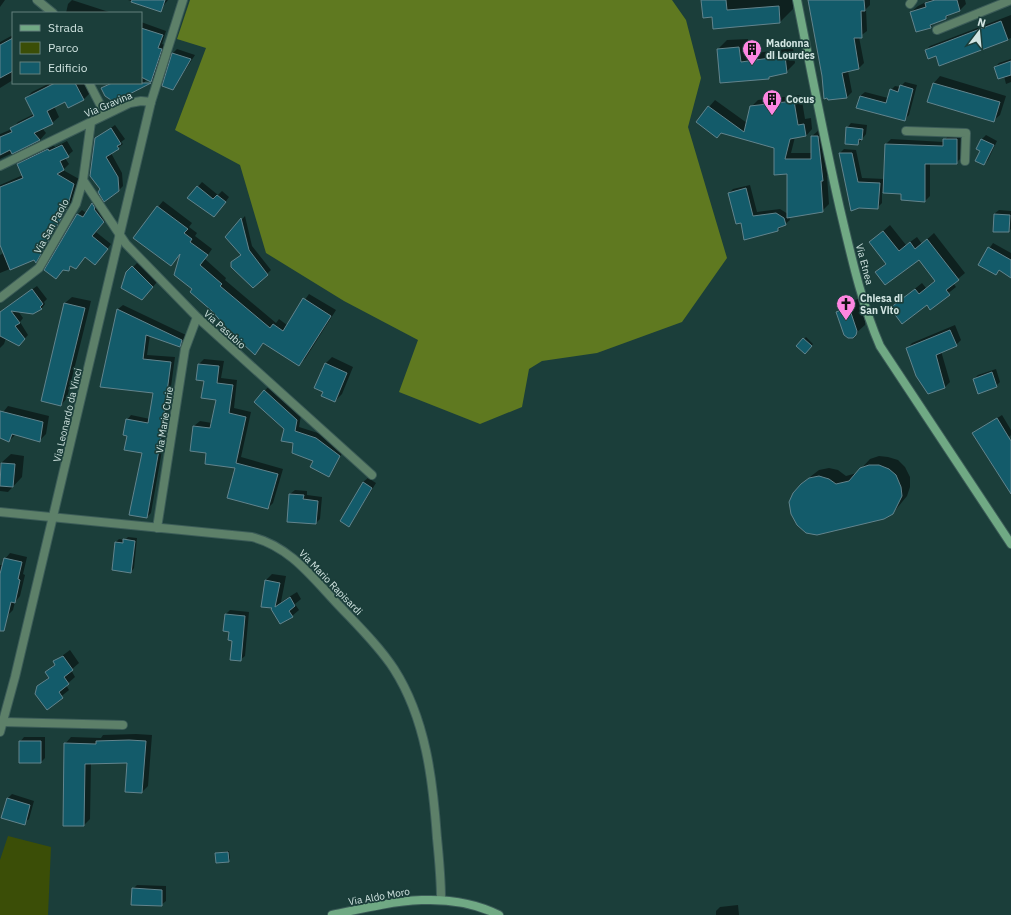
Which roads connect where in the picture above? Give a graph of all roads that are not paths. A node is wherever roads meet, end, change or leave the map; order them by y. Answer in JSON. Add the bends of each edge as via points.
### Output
{"nodes":[{"id":1,"x":37,"y":0,"type":"edge"},
{"id":2,"x":183,"y":0,"type":"edge"},
{"id":3,"x":797,"y":0,"type":"edge"},
{"id":4,"x":1011,"y":0,"type":"edge"},
{"id":5,"x":52,"y":12,"type":"edge"},
{"id":6,"x":937,"y":30,"type":"dead end"},
{"id":7,"x":90,"y":84,"type":"edge"},
{"id":8,"x":151,"y":102,"type":"junction"},
{"id":9,"x":105,"y":114,"type":"junction"},
{"id":10,"x":91,"y":122,"type":"junction"},
{"id":11,"x":906,"y":131,"type":"dead end"},
{"id":12,"x":965,"y":161,"type":"dead end"},
{"id":13,"x":0,"y":166,"type":"edge"},
{"id":14,"x":83,"y":180,"type":"junction"},
{"id":15,"x":120,"y":233,"type":"junction"},
{"id":16,"x":0,"y":298,"type":"edge"},
{"id":17,"x":197,"y":317,"type":"junction"},
{"id":18,"x":372,"y":475,"type":"dead end"},
{"id":19,"x":0,"y":512,"type":"edge"},
{"id":20,"x":53,"y":516,"type":"junction"},
{"id":21,"x":157,"y":528,"type":"junction"},
{"id":22,"x":1011,"y":544,"type":"edge"},
{"id":23,"x":4,"y":722,"type":"junction"},
{"id":24,"x":123,"y":725,"type":"dead end"},
{"id":25,"x":0,"y":732,"type":"edge"},
{"id":26,"x":440,"y":899,"type":"junction"},
{"id":27,"x":345,"y":914,"type":"edge"},
{"id":28,"x":332,"y":915,"type":"edge"},
{"id":29,"x":499,"y":915,"type":"edge"}],
"edges":[{"from":1,"to":5,"type":"street"},
{"from":2,"to":8,"type":"street"},
{"from":3,"to":22,"type":"main road","name":"Via Etnea","via":[[822,131],[850,251],[872,327],[880,346]]},
{"from":4,"to":6,"type":"street"},
{"from":7,"to":9,"type":"street"},
{"from":8,"to":9,"type":"street","name":"Via Gravina","via":[[130,104]]},
{"from":8,"to":15,"type":"street","name":"Via Leonardo da Vinci"},
{"from":9,"to":10,"type":"street","name":"Via Gravina"},
{"from":10,"to":13,"type":"street","name":"Via Gravina"},
{"from":10,"to":14,"type":"street","name":"Via San Paolo"},
{"from":11,"to":12,"type":"street","via":[[966,133]]},
{"from":14,"to":15,"type":"street","name":"Via Pasubio"},
{"from":14,"to":16,"type":"street","name":"Via San Paolo","via":[[76,204],[39,268]]},
{"from":15,"to":17,"type":"street","name":"Via Pasubio","via":[[126,244]]},
{"from":15,"to":20,"type":"street","name":"Via Leonardo da Vinci"},
{"from":17,"to":18,"type":"street","name":"Via Pasubio"},
{"from":17,"to":21,"type":"street","name":"Via Marie Curie","via":[[185,349]]},
{"from":19,"to":20,"type":"street","name":"Via Mario Rapisardi"},
{"from":20,"to":21,"type":"street","name":"Via Mario Rapisardi"},
{"from":20,"to":23,"type":"street","name":"Via Leonardo da Vinci"},
{"from":21,"to":26,"type":"street","name":"Via Mario Rapisardi","via":[[252,537],[280,548],[304,567],[364,632],[394,670],[412,706],[424,740],[435,803]]},
{"from":23,"to":24,"type":"street"},
{"from":23,"to":25,"type":"street","name":"Via Leonardo da Vinci"},
{"from":26,"to":27,"type":"main road","name":"Via Aldo Moro","via":[[393,902]]},
{"from":26,"to":29,"type":"main road","name":"Via Aldo Moro","via":[[474,905]]},
{"from":27,"to":28,"type":"main road","name":"Via Aldo Moro"}]}
